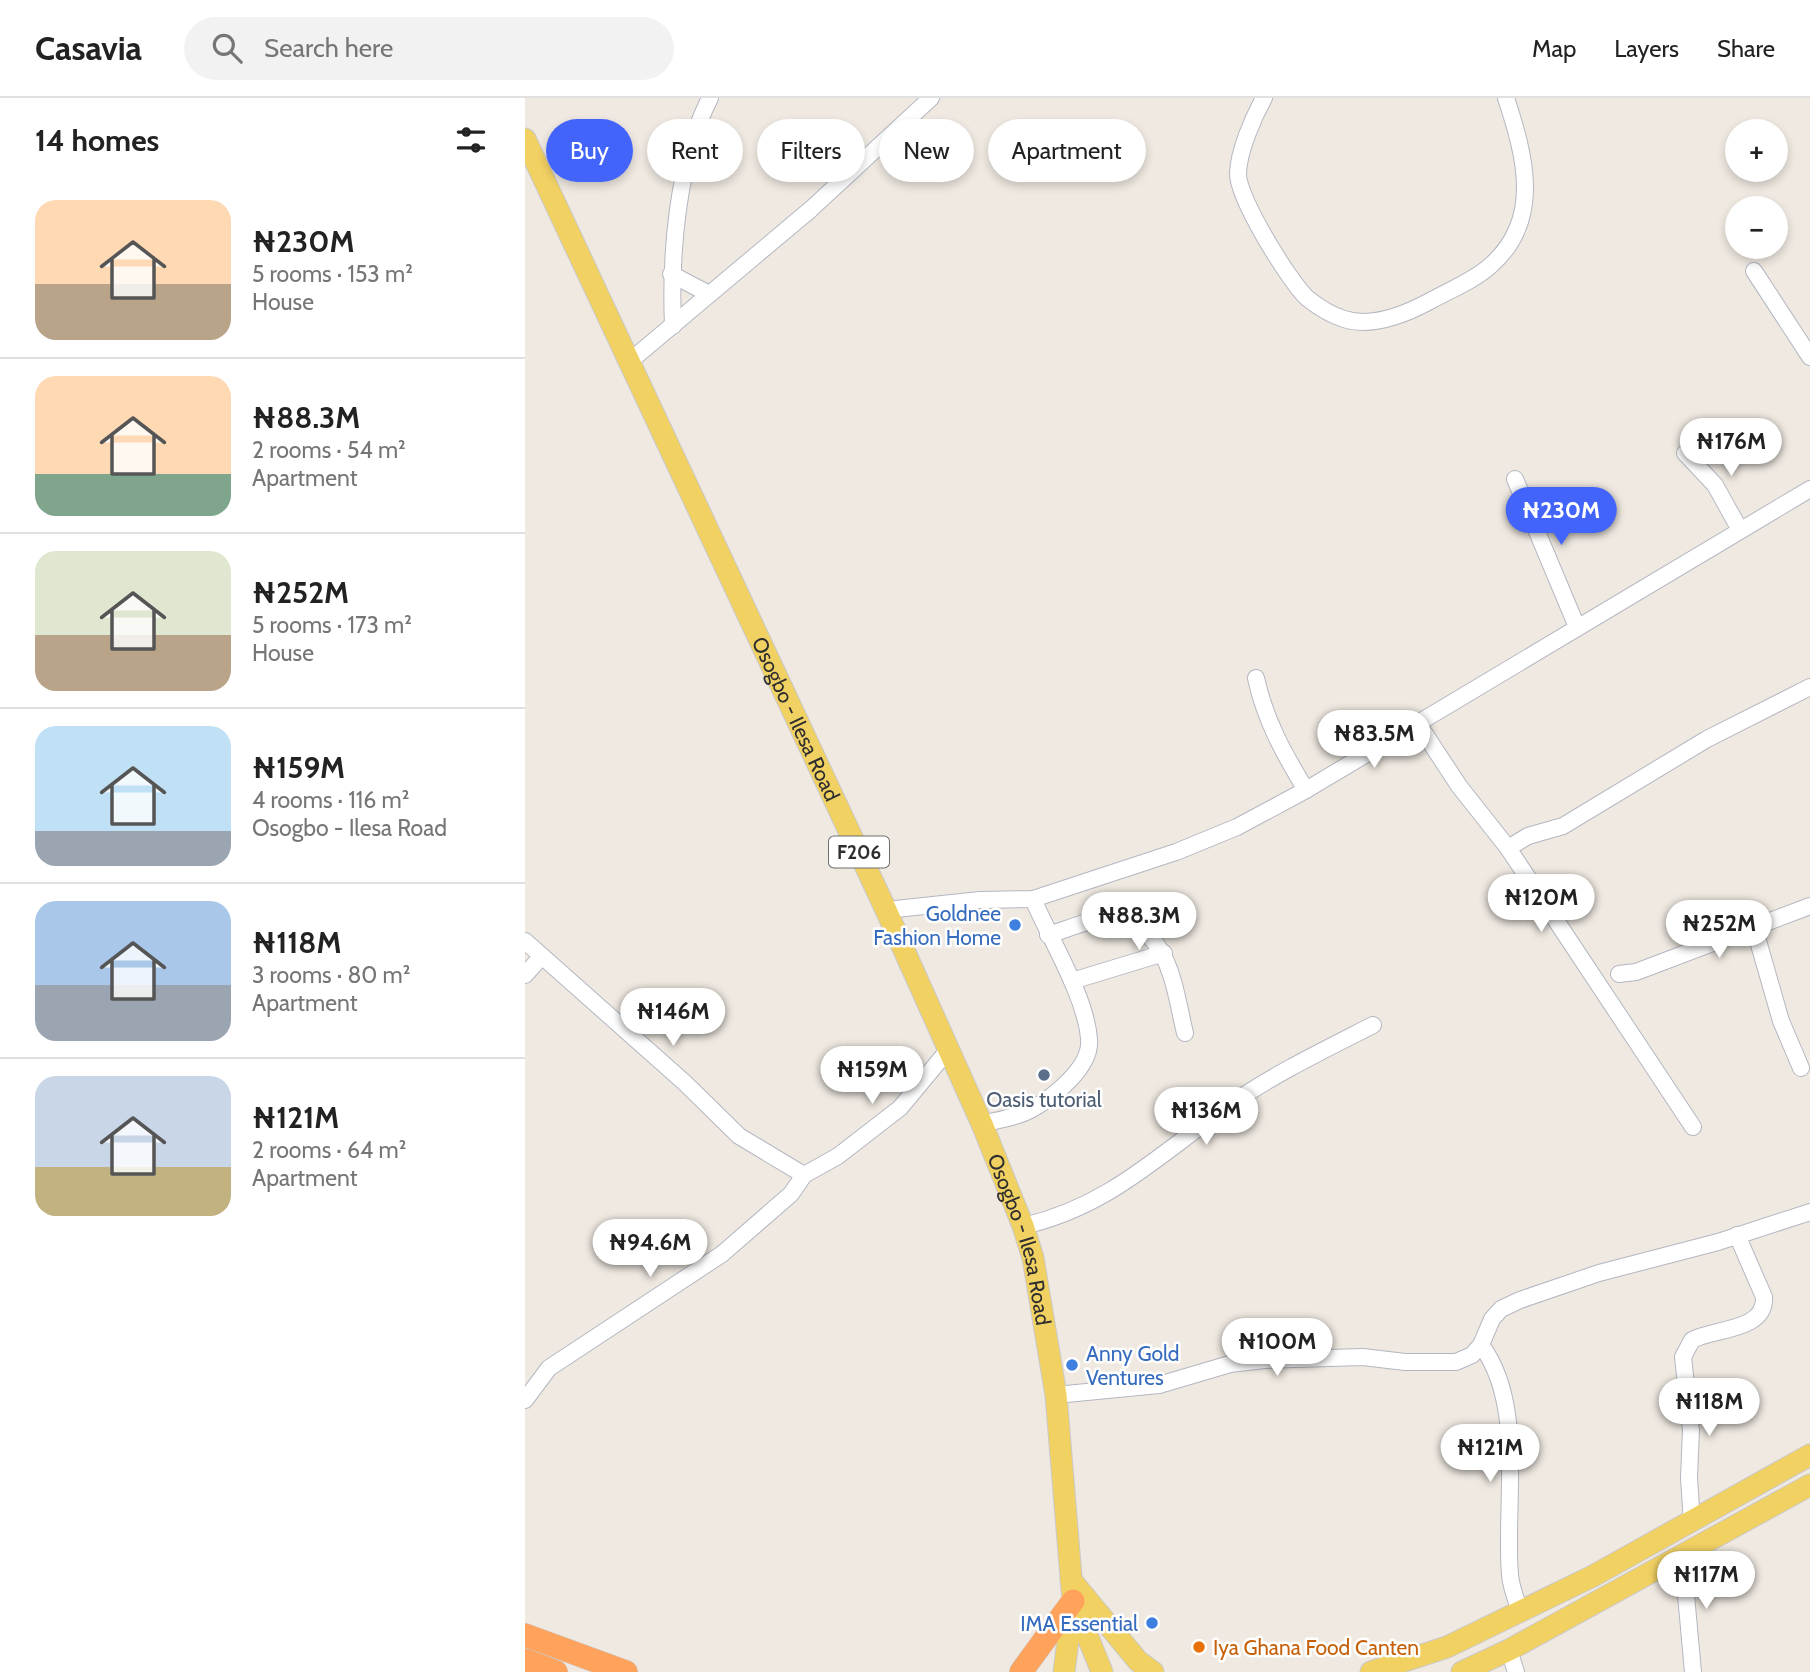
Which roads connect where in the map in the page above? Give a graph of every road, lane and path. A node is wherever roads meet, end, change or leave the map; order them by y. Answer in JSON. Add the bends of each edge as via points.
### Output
{"nodes":[{"id":1,"x":710,"y":98,"type":"edge"},
{"id":2,"x":931,"y":98,"type":"edge"},
{"id":3,"x":1264,"y":98,"type":"edge"},
{"id":4,"x":1506,"y":98,"type":"edge"},
{"id":5,"x":525,"y":139,"type":"edge"},
{"id":6,"x":1754,"y":271,"type":"dead end"},
{"id":7,"x":671,"y":274,"type":"junction"},
{"id":8,"x":709,"y":294,"type":"junction"},
{"id":9,"x":673,"y":326,"type":"junction"},
{"id":10,"x":1810,"y":357,"type":"edge"},
{"id":11,"x":630,"y":361,"type":"junction"},
{"id":12,"x":1685,"y":453,"type":"dead end"},
{"id":13,"x":1515,"y":479,"type":"dead end"},
{"id":14,"x":1810,"y":489,"type":"edge"},
{"id":15,"x":1740,"y":530,"type":"junction"},
{"id":16,"x":1577,"y":627,"type":"junction"},
{"id":17,"x":1256,"y":678,"type":"dead end"},
{"id":18,"x":1810,"y":687,"type":"edge"},
{"id":19,"x":1417,"y":722,"type":"junction"},
{"id":20,"x":1306,"y":790,"type":"junction"},
{"id":21,"x":1508,"y":848,"type":"junction"},
{"id":22,"x":1033,"y":899,"type":"junction"},
{"id":23,"x":1810,"y":906,"type":"edge"},
{"id":24,"x":887,"y":910,"type":"junction"},
{"id":25,"x":1754,"y":927,"type":"junction"},
{"id":26,"x":1048,"y":935,"type":"junction"},
{"id":27,"x":525,"y":941,"type":"edge"},
{"id":28,"x":1164,"y":953,"type":"junction"},
{"id":29,"x":541,"y":957,"type":"junction"},
{"id":30,"x":1619,"y":974,"type":"dead end"},
{"id":31,"x":525,"y":975,"type":"edge"},
{"id":32,"x":1072,"y":981,"type":"junction"},
{"id":33,"x":1373,"y":1026,"type":"dead end"},
{"id":34,"x":1185,"y":1033,"type":"dead end"},
{"id":35,"x":949,"y":1049,"type":"junction"},
{"id":36,"x":1801,"y":1068,"type":"dead end"},
{"id":37,"x":982,"y":1124,"type":"junction"},
{"id":38,"x":1693,"y":1127,"type":"dead end"},
{"id":39,"x":804,"y":1175,"type":"junction"},
{"id":40,"x":1810,"y":1213,"type":"edge"},
{"id":41,"x":1023,"y":1226,"type":"junction"},
{"id":42,"x":1737,"y":1235,"type":"junction"},
{"id":43,"x":1481,"y":1345,"type":"junction"},
{"id":44,"x":1056,"y":1395,"type":"junction"},
{"id":45,"x":525,"y":1399,"type":"edge"},
{"id":46,"x":1810,"y":1455,"type":"edge"},
{"id":47,"x":1810,"y":1485,"type":"edge"},
{"id":48,"x":1692,"y":1522,"type":"junction"},
{"id":49,"x":1675,"y":1559,"type":"junction"},
{"id":50,"x":1072,"y":1590,"type":"junction"},
{"id":51,"x":1520,"y":1611,"type":"junction"},
{"id":52,"x":525,"y":1635,"type":"edge"},
{"id":53,"x":1509,"y":1650,"type":"junction"},
{"id":54,"x":525,"y":1660,"type":"edge"},
{"id":55,"x":556,"y":1672,"type":"edge"},
{"id":56,"x":626,"y":1672,"type":"edge"},
{"id":57,"x":1021,"y":1672,"type":"edge"},
{"id":58,"x":1064,"y":1672,"type":"edge"},
{"id":59,"x":1102,"y":1672,"type":"edge"},
{"id":60,"x":1153,"y":1672,"type":"edge"},
{"id":61,"x":1371,"y":1672,"type":"edge"},
{"id":62,"x":1462,"y":1672,"type":"edge"},
{"id":63,"x":1515,"y":1672,"type":"edge"},
{"id":64,"x":1693,"y":1672,"type":"edge"}],
"edges":[{"from":1,"to":7,"type":"street","via":[[682,194]]},
{"from":2,"to":8,"type":"street","via":[[811,209]]},
{"from":3,"to":4,"type":"street","via":[[1247,140],[1239,186],[1262,232],[1305,296],[1344,320],[1364,322],[1399,315],[1475,277],[1508,246],[1518,230],[1528,185]]},
{"from":5,"to":11,"type":"main road","name":"Osogbo - Ilesa Road","number":"F206"},
{"from":6,"to":10,"type":"street"},
{"from":7,"to":8,"type":"street"},
{"from":7,"to":9,"type":"street"},
{"from":8,"to":9,"type":"street"},
{"from":9,"to":11,"type":"street"},
{"from":11,"to":24,"type":"main road","name":"Osogbo - Ilesa Road","number":"F206"},
{"from":12,"to":15,"type":"street","via":[[1714,485]]},
{"from":13,"to":16,"type":"street"},
{"from":14,"to":15,"type":"street"},
{"from":15,"to":16,"type":"street"},
{"from":16,"to":19,"type":"street"},
{"from":17,"to":20,"type":"street","via":[[1262,708]]},
{"from":18,"to":21,"type":"street","via":[[1707,739],[1563,825]]},
{"from":19,"to":20,"type":"street"},
{"from":19,"to":21,"type":"street"},
{"from":20,"to":22,"type":"street","via":[[1237,827],[1176,852]]},
{"from":21,"to":38,"type":"street"},
{"from":22,"to":24,"type":"street"},
{"from":22,"to":26,"type":"street"},
{"from":23,"to":25,"type":"street"},
{"from":24,"to":35,"type":"main road","name":"Osogbo - Ilesa Road","number":"F206"},
{"from":25,"to":30,"type":"street","via":[[1636,972]]},
{"from":25,"to":36,"type":"street","via":[[1781,1021]]},
{"from":26,"to":28,"type":"street","via":[[1110,919],[1140,929]]},
{"from":26,"to":32,"type":"street"},
{"from":27,"to":29,"type":"street"},
{"from":28,"to":32,"type":"street"},
{"from":28,"to":34,"type":"street"},
{"from":29,"to":31,"type":"street"},
{"from":29,"to":39,"type":"street","via":[[739,1136]]},
{"from":32,"to":37,"type":"street","via":[[1090,1041],[1080,1065],[1068,1082],[1033,1109]]},
{"from":33,"to":41,"type":"street","via":[[1276,1075],[1103,1196],[1075,1211]]},
{"from":35,"to":37,"type":"main road","name":"Osogbo - Ilesa Road","number":"F206"},
{"from":35,"to":39,"type":"street","via":[[899,1108],[838,1156]]},
{"from":37,"to":41,"type":"main road","name":"Osogbo - Ilesa Road","number":"F206"},
{"from":39,"to":45,"type":"street","via":[[791,1194],[722,1254],[549,1368]]},
{"from":40,"to":42,"type":"street"},
{"from":41,"to":44,"type":"main road","name":"Osogbo - Ilesa Road","number":"F206","via":[[1033,1258]]},
{"from":42,"to":43,"type":"street","via":[[1520,1300],[1492,1319]]},
{"from":42,"to":48,"type":"street","via":[[1765,1306],[1751,1322],[1692,1340],[1683,1357],[1691,1430]]},
{"from":43,"to":44,"type":"street","via":[[1456,1362],[1363,1357],[1264,1360],[1230,1364],[1159,1385]]},
{"from":43,"to":51,"type":"street","via":[[1499,1372],[1507,1401],[1510,1577]]},
{"from":44,"to":50,"type":"main road","name":"Osogbo - Ilesa Road","number":"F206"},
{"from":46,"to":48,"type":"main road"},
{"from":47,"to":49,"type":"main road"},
{"from":48,"to":51,"type":"main road"},
{"from":49,"to":53,"type":"main road"},
{"from":49,"to":64,"type":"street","via":[[1686,1595]]},
{"from":50,"to":57,"type":"highway"},
{"from":50,"to":58,"type":"main road","name":"Osogbo - Ilesa Road","number":"F206"},
{"from":50,"to":59,"type":"main road","name":"Osogbo - Ilesa Road","number":"F206"},
{"from":50,"to":60,"type":"main road"},
{"from":51,"to":61,"type":"main road","via":[[1447,1647]]},
{"from":52,"to":56,"type":"highway"},
{"from":53,"to":62,"type":"main road"},
{"from":53,"to":63,"type":"street"},
{"from":54,"to":55,"type":"highway"}]}
